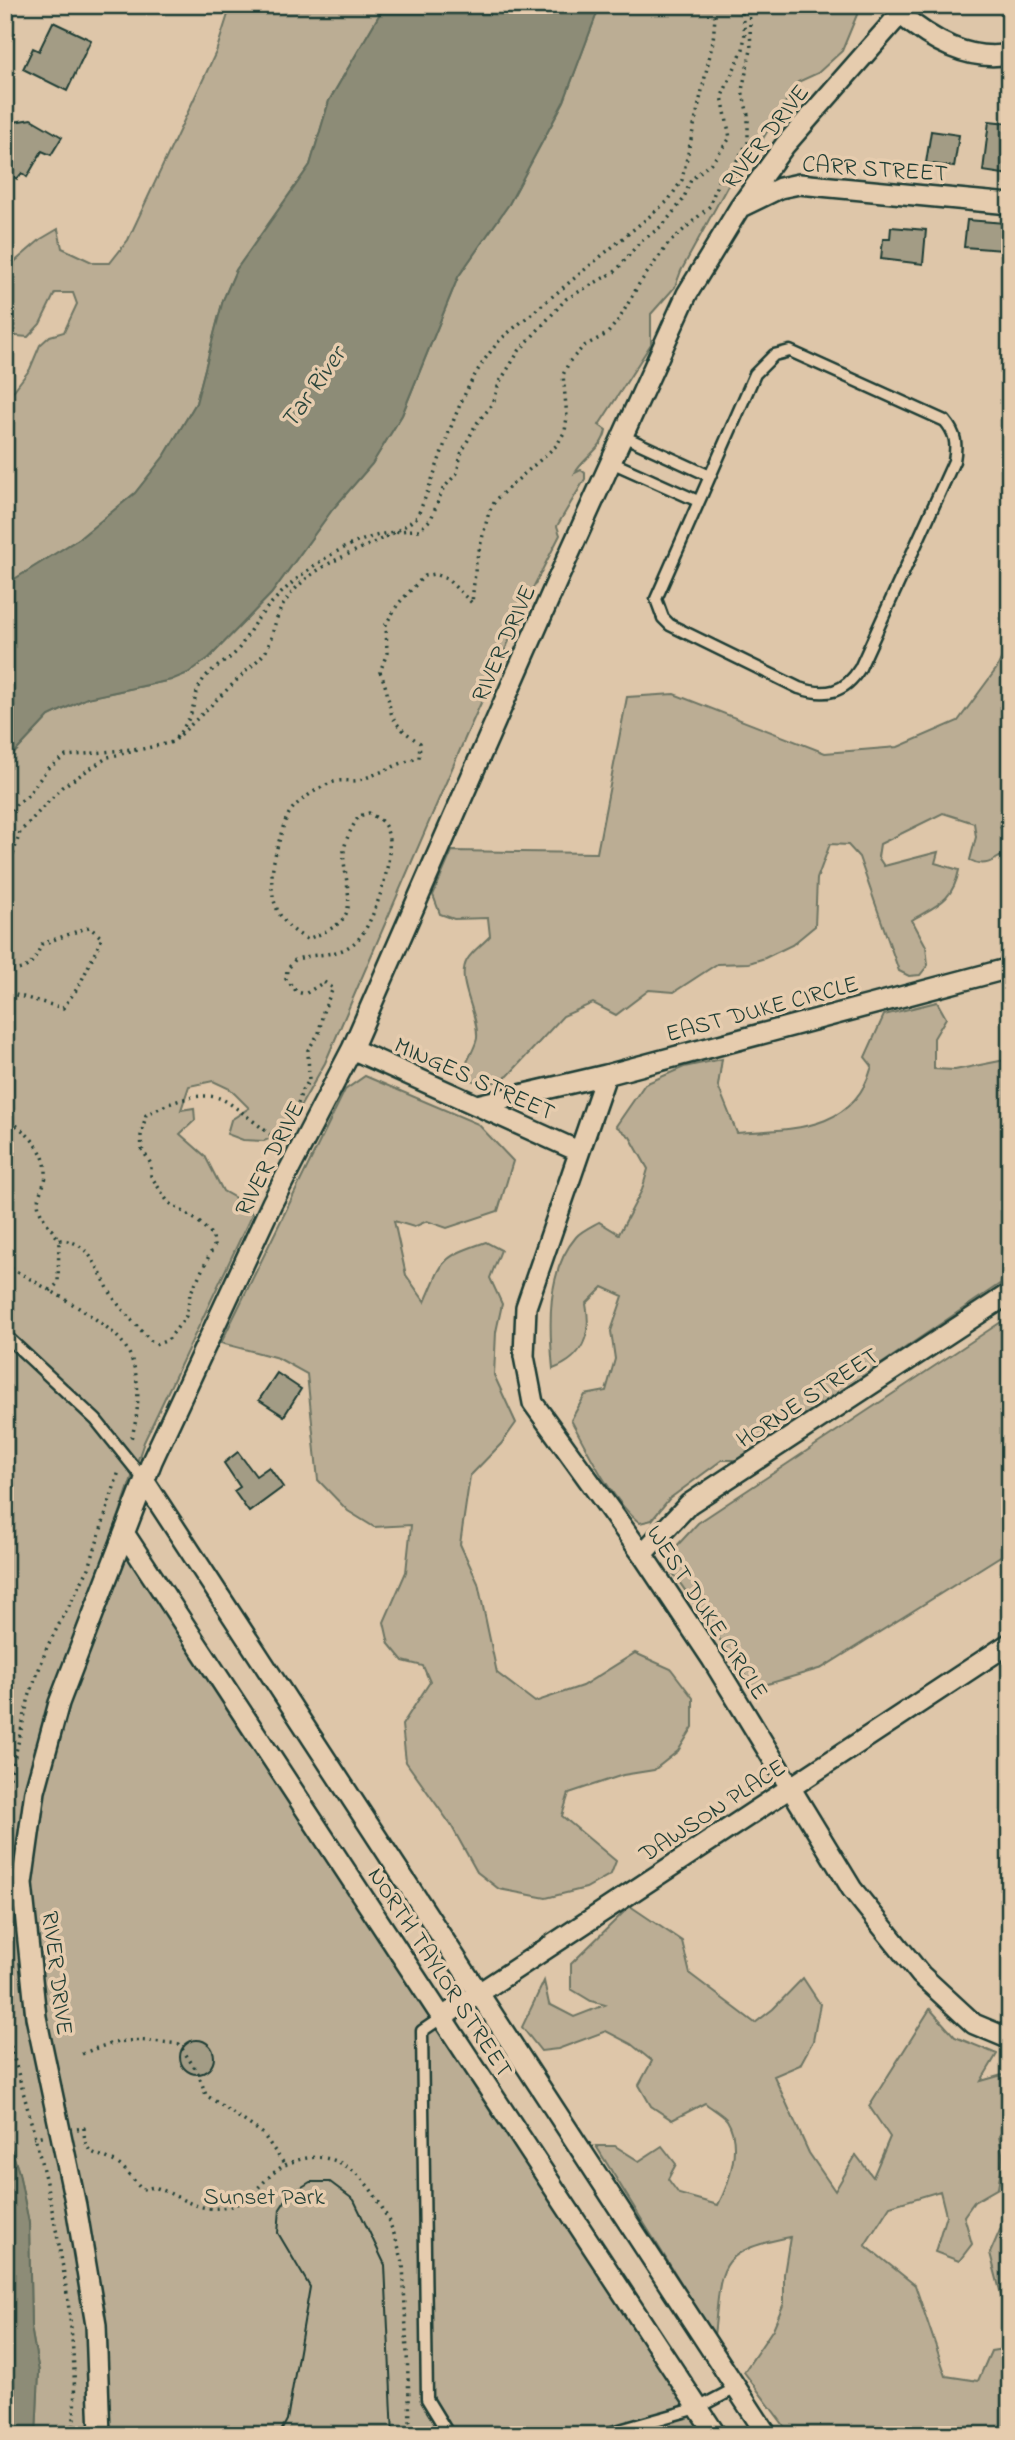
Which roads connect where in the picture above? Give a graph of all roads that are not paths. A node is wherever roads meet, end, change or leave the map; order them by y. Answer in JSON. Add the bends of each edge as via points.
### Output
{"nodes":[{"id":1,"x":904,"y":10,"type":"edge"},
{"id":2,"x":1010,"y":54,"type":"edge"},
{"id":3,"x":1010,"y":204,"type":"edge"},
{"id":4,"x":740,"y":207,"type":"junction"},
{"id":5,"x":623,"y":436,"type":"junction"},
{"id":6,"x":611,"y":462,"type":"junction"},
{"id":7,"x":710,"y":476,"type":"junction"},
{"id":8,"x":698,"y":501,"type":"junction"},
{"id":9,"x":1010,"y":968,"type":"edge"},
{"id":10,"x":352,"y":1049,"type":"junction"},
{"id":11,"x":606,"y":1075,"type":"junction"},
{"id":12,"x":477,"y":1105,"type":"junction"},
{"id":13,"x":578,"y":1151,"type":"junction"},
{"id":14,"x":1010,"y":1293,"type":"edge"},
{"id":15,"x":5,"y":1335,"type":"edge"},
{"id":16,"x":145,"y":1482,"type":"junction"},
{"id":17,"x":126,"y":1536,"type":"junction"},
{"id":18,"x":642,"y":1554,"type":"junction"},
{"id":19,"x":1010,"y":1643,"type":"edge"},
{"id":20,"x":792,"y":1787,"type":"junction"},
{"id":21,"x":476,"y":1993,"type":"junction"},
{"id":22,"x":441,"y":2018,"type":"junction"},
{"id":23,"x":1010,"y":2039,"type":"edge"},
{"id":24,"x":736,"y":2388,"type":"junction"},
{"id":25,"x":698,"y":2408,"type":"junction"},
{"id":26,"x":100,"y":2435,"type":"edge"},
{"id":27,"x":449,"y":2435,"type":"edge"},
{"id":28,"x":602,"y":2435,"type":"edge"},
{"id":29,"x":716,"y":2435,"type":"edge"},
{"id":30,"x":767,"y":2435,"type":"edge"}],
"edges":[{"from":1,"to":2,"type":"street","via":[[928,37],[957,50]]},
{"from":1,"to":4,"type":"street","name":"RIVER DRIVE","via":[[785,145]]},
{"from":3,"to":4,"type":"street","name":"CARR STREET","via":[[799,184]]},
{"from":4,"to":5,"type":"street","name":"RIVER DRIVE","via":[[687,295]]},
{"from":5,"to":6,"type":"street","name":"RIVER DRIVE"},
{"from":5,"to":7,"type":"lane"},
{"from":6,"to":8,"type":"lane"},
{"from":6,"to":10,"type":"street","name":"RIVER DRIVE"},
{"from":7,"to":8,"type":"lane"},
{"from":7,"to":8,"type":"lane","via":[[755,374],[764,362],[783,352],[790,351],[945,421],[955,432],[954,461],[860,668],[852,681],[829,693],[799,688],[663,618],[656,599]]},
{"from":9,"to":11,"type":"street","name":"EAST DUKE CIRCLE"},
{"from":10,"to":12,"type":"street","name":"MINGES STREET"},
{"from":10,"to":16,"type":"street","name":"RIVER DRIVE","via":[[272,1203]]},
{"from":11,"to":12,"type":"street","name":"EAST DUKE CIRCLE"},
{"from":11,"to":13,"type":"street"},
{"from":12,"to":13,"type":"street","name":"MINGES STREET"},
{"from":13,"to":18,"type":"street","name":"WEST DUKE CIRCLE","via":[[527,1307],[524,1356],[533,1403]]},
{"from":14,"to":18,"type":"street","name":"HORNE STREET","via":[[689,1504]]},
{"from":15,"to":16,"type":"lane","via":[[96,1420]]},
{"from":16,"to":17,"type":"street","name":"RIVER DRIVE"},
{"from":16,"to":21,"type":"street"},
{"from":17,"to":22,"type":"street","name":"NORTH TAYLOR STREET"},
{"from":17,"to":26,"type":"street","name":"RIVER DRIVE","via":[[59,1703],[35,1791],[22,1884],[36,2017],[96,2325]]},
{"from":18,"to":20,"type":"street","name":"WEST DUKE CIRCLE"},
{"from":19,"to":20,"type":"street","name":"DAWSON PLACE"},
{"from":20,"to":21,"type":"street","name":"DAWSON PLACE"},
{"from":20,"to":23,"type":"street","name":"WEST DUKE CIRCLE","via":[[852,1889],[921,1975],[974,2024]]},
{"from":21,"to":22,"type":"street","name":"DAWSON PLACE"},
{"from":21,"to":24,"type":"street"},
{"from":22,"to":25,"type":"street","name":"NORTH TAYLOR STREET"},
{"from":22,"to":27,"type":"lane","via":[[422,2031],[427,2399]]},
{"from":24,"to":25,"type":"lane"},
{"from":24,"to":30,"type":"street"},
{"from":25,"to":28,"type":"lane"},
{"from":25,"to":29,"type":"street","name":"NORTH TAYLOR STREET"}]}
